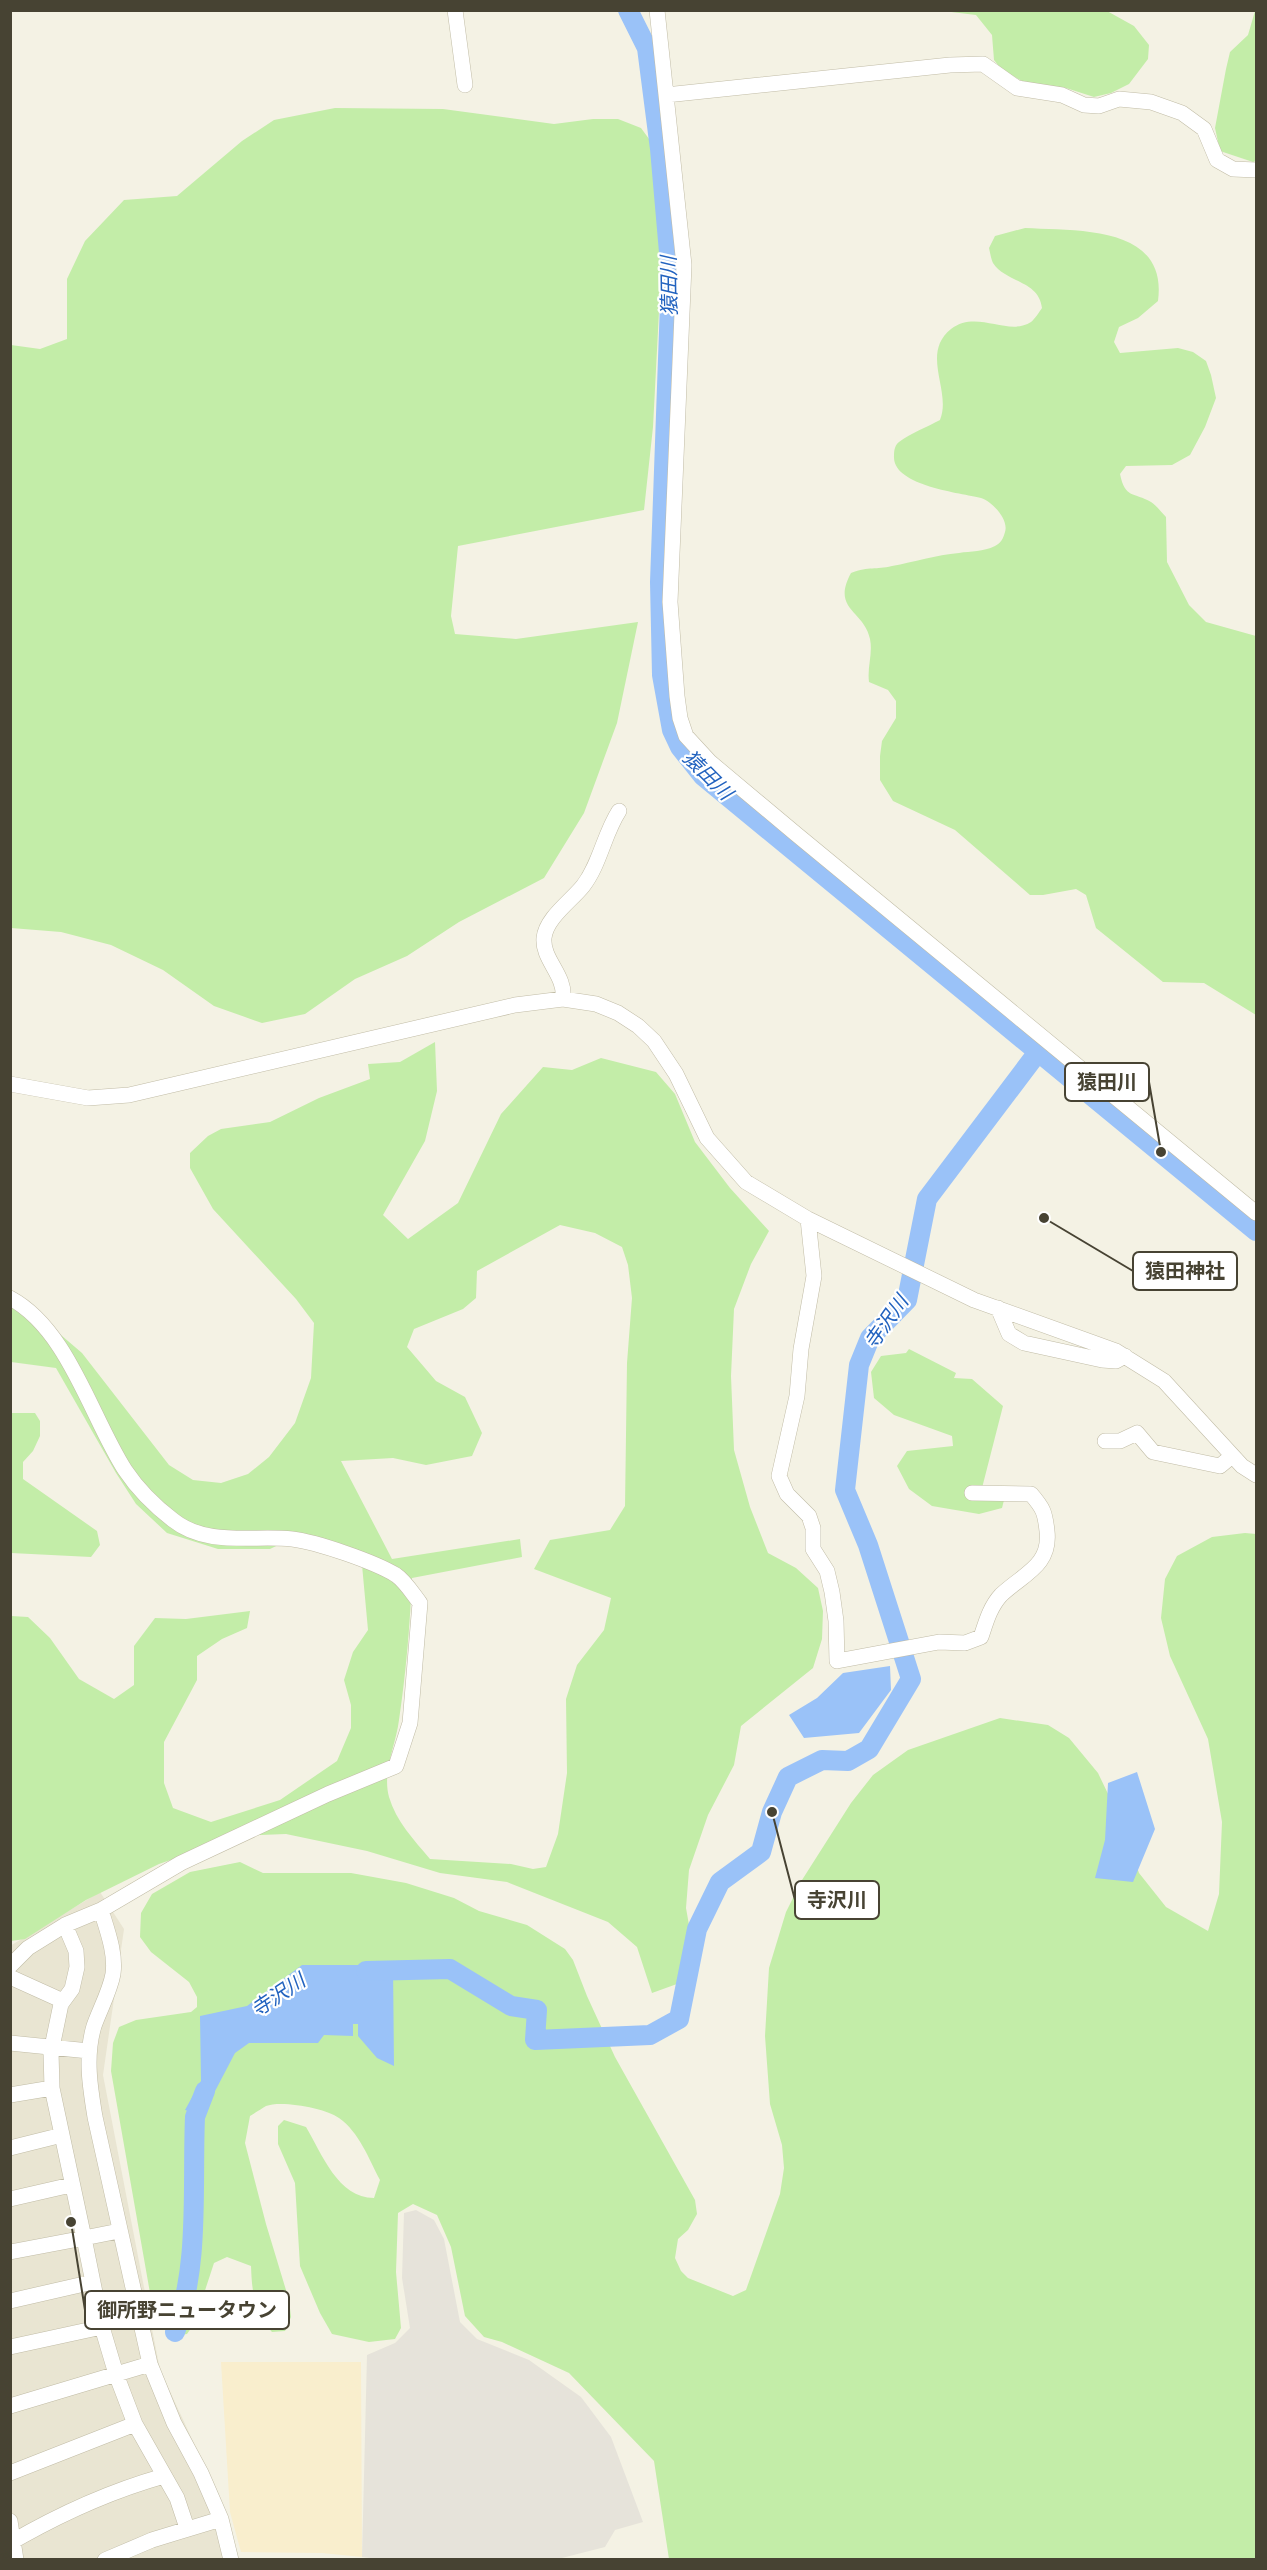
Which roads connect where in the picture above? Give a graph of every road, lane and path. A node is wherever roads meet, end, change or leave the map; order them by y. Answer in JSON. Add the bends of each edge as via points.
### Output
{"nodes":[{"id":1,"x":455,"y":10,"type":"edge"},
{"id":2,"x":657,"y":10,"type":"edge"},
{"id":3,"x":465,"y":85,"type":"dead end"},
{"id":4,"x":666,"y":95,"type":"junction"},
{"id":5,"x":1257,"y":170,"type":"edge"},
{"id":6,"x":620,"y":811,"type":"dead end"},
{"id":7,"x":563,"y":999,"type":"junction"},
{"id":8,"x":10,"y":1084,"type":"edge"},
{"id":9,"x":1257,"y":1213,"type":"edge"},
{"id":10,"x":808,"y":1219,"type":"junction"},
{"id":11,"x":10,"y":1298,"type":"edge"},
{"id":12,"x":998,"y":1308,"type":"junction"},
{"id":13,"x":1125,"y":1356,"type":"junction"},
{"id":14,"x":1105,"y":1441,"type":"dead end"},
{"id":15,"x":1233,"y":1456,"type":"junction"},
{"id":16,"x":1257,"y":1475,"type":"edge"},
{"id":17,"x":972,"y":1493,"type":"dead end"},
{"id":18,"x":101,"y":1910,"type":"junction"},
{"id":19,"x":65,"y":1925,"type":"junction"},
{"id":20,"x":10,"y":1966,"type":"edge"},
{"id":21,"x":10,"y":1977,"type":"edge"},
{"id":22,"x":63,"y":2001,"type":"junction"},
{"id":23,"x":10,"y":2043,"type":"edge"},
{"id":24,"x":52,"y":2047,"type":"junction"},
{"id":25,"x":89,"y":2051,"type":"junction"},
{"id":26,"x":52,"y":2088,"type":"junction"},
{"id":27,"x":10,"y":2096,"type":"edge"},
{"id":28,"x":62,"y":2135,"type":"junction"},
{"id":29,"x":10,"y":2148,"type":"edge"},
{"id":30,"x":71,"y":2185,"type":"junction"},
{"id":31,"x":10,"y":2199,"type":"edge"},
{"id":32,"x":119,"y":2231,"type":"junction"},
{"id":33,"x":84,"y":2238,"type":"junction"},
{"id":34,"x":10,"y":2252,"type":"edge"},
{"id":35,"x":93,"y":2282,"type":"junction"},
{"id":36,"x":10,"y":2301,"type":"edge"},
{"id":37,"x":102,"y":2327,"type":"junction"},
{"id":38,"x":10,"y":2347,"type":"edge"},
{"id":39,"x":150,"y":2364,"type":"junction"},
{"id":40,"x":116,"y":2374,"type":"junction"},
{"id":41,"x":10,"y":2406,"type":"edge"},
{"id":42,"x":135,"y":2424,"type":"junction"},
{"id":43,"x":10,"y":2473,"type":"edge"},
{"id":44,"x":164,"y":2476,"type":"junction"},
{"id":45,"x":221,"y":2519,"type":"junction"},
{"id":46,"x":10,"y":2521,"type":"edge"},
{"id":47,"x":187,"y":2528,"type":"junction"},
{"id":48,"x":12,"y":2542,"type":"edge"},
{"id":49,"x":16,"y":2559,"type":"edge"},
{"id":50,"x":105,"y":2559,"type":"edge"},
{"id":51,"x":231,"y":2559,"type":"edge"}],
"edges":[{"from":1,"to":3,"type":"street"},
{"from":2,"to":4,"type":"street"},
{"from":4,"to":5,"type":"street","via":[[982,64],[1017,88],[1062,95],[1084,105],[1132,99],[1182,113],[1204,129],[1217,159],[1233,169]]},
{"from":4,"to":9,"type":"street","via":[[684,265],[670,602],[677,696],[686,736],[710,762],[796,834]]},
{"from":6,"to":7,"type":"street","via":[[609,826],[585,884],[548,926],[544,936],[546,953],[564,987]]},
{"from":7,"to":8,"type":"street","via":[[515,1005],[129,1095],[88,1098]]},
{"from":7,"to":10,"type":"street","via":[[596,1004],[638,1026],[654,1041],[676,1074],[707,1138],[729,1165],[746,1182]]},
{"from":10,"to":12,"type":"street"},
{"from":10,"to":17,"type":"street","via":[[814,1276],[797,1396],[779,1476],[787,1494],[809,1516],[813,1549],[827,1571],[837,1661],[939,1642],[965,1643],[981,1637],[991,1608],[1040,1561],[1049,1545],[1045,1510],[1031,1494]]},
{"from":11,"to":18,"type":"street","via":[[46,1326],[126,1472],[175,1521],[202,1534],[234,1539],[291,1539],[315,1545],[397,1576],[420,1603],[410,1723],[396,1766],[181,1863]]},
{"from":12,"to":13,"type":"street"},
{"from":12,"to":13,"type":"street","via":[[1009,1334],[1024,1343],[1116,1361]]},
{"from":13,"to":15,"type":"street","via":[[1164,1381]]},
{"from":14,"to":15,"type":"street","via":[[1120,1441],[1137,1433],[1153,1452],[1220,1466]]},
{"from":15,"to":16,"type":"street"},
{"from":18,"to":19,"type":"street"},
{"from":18,"to":25,"type":"street","via":[[113,1974],[93,2028]]},
{"from":19,"to":20,"type":"street","via":[[28,1948]]},
{"from":19,"to":22,"type":"street","via":[[78,1967],[72,1989]]},
{"from":21,"to":22,"type":"street"},
{"from":22,"to":24,"type":"street"},
{"from":23,"to":24,"type":"street"},
{"from":24,"to":25,"type":"street"},
{"from":24,"to":26,"type":"street"},
{"from":25,"to":32,"type":"street","via":[[89,2082]]},
{"from":26,"to":27,"type":"street"},
{"from":26,"to":28,"type":"street"},
{"from":28,"to":29,"type":"street"},
{"from":28,"to":30,"type":"street"},
{"from":30,"to":31,"type":"street"},
{"from":30,"to":33,"type":"street"},
{"from":32,"to":33,"type":"street"},
{"from":32,"to":39,"type":"street"},
{"from":33,"to":34,"type":"street"},
{"from":33,"to":35,"type":"street"},
{"from":35,"to":36,"type":"street"},
{"from":35,"to":37,"type":"street"},
{"from":37,"to":38,"type":"street"},
{"from":37,"to":40,"type":"street"},
{"from":39,"to":40,"type":"street"},
{"from":39,"to":45,"type":"street","via":[[174,2424]]},
{"from":40,"to":41,"type":"street"},
{"from":40,"to":42,"type":"street"},
{"from":42,"to":43,"type":"street"},
{"from":42,"to":44,"type":"street"},
{"from":44,"to":47,"type":"street"},
{"from":44,"to":48,"type":"street","via":[[105,2496]]},
{"from":45,"to":47,"type":"street"},
{"from":45,"to":51,"type":"street"},
{"from":46,"to":48,"type":"street"},
{"from":47,"to":50,"type":"street"},
{"from":48,"to":49,"type":"street"}]}
